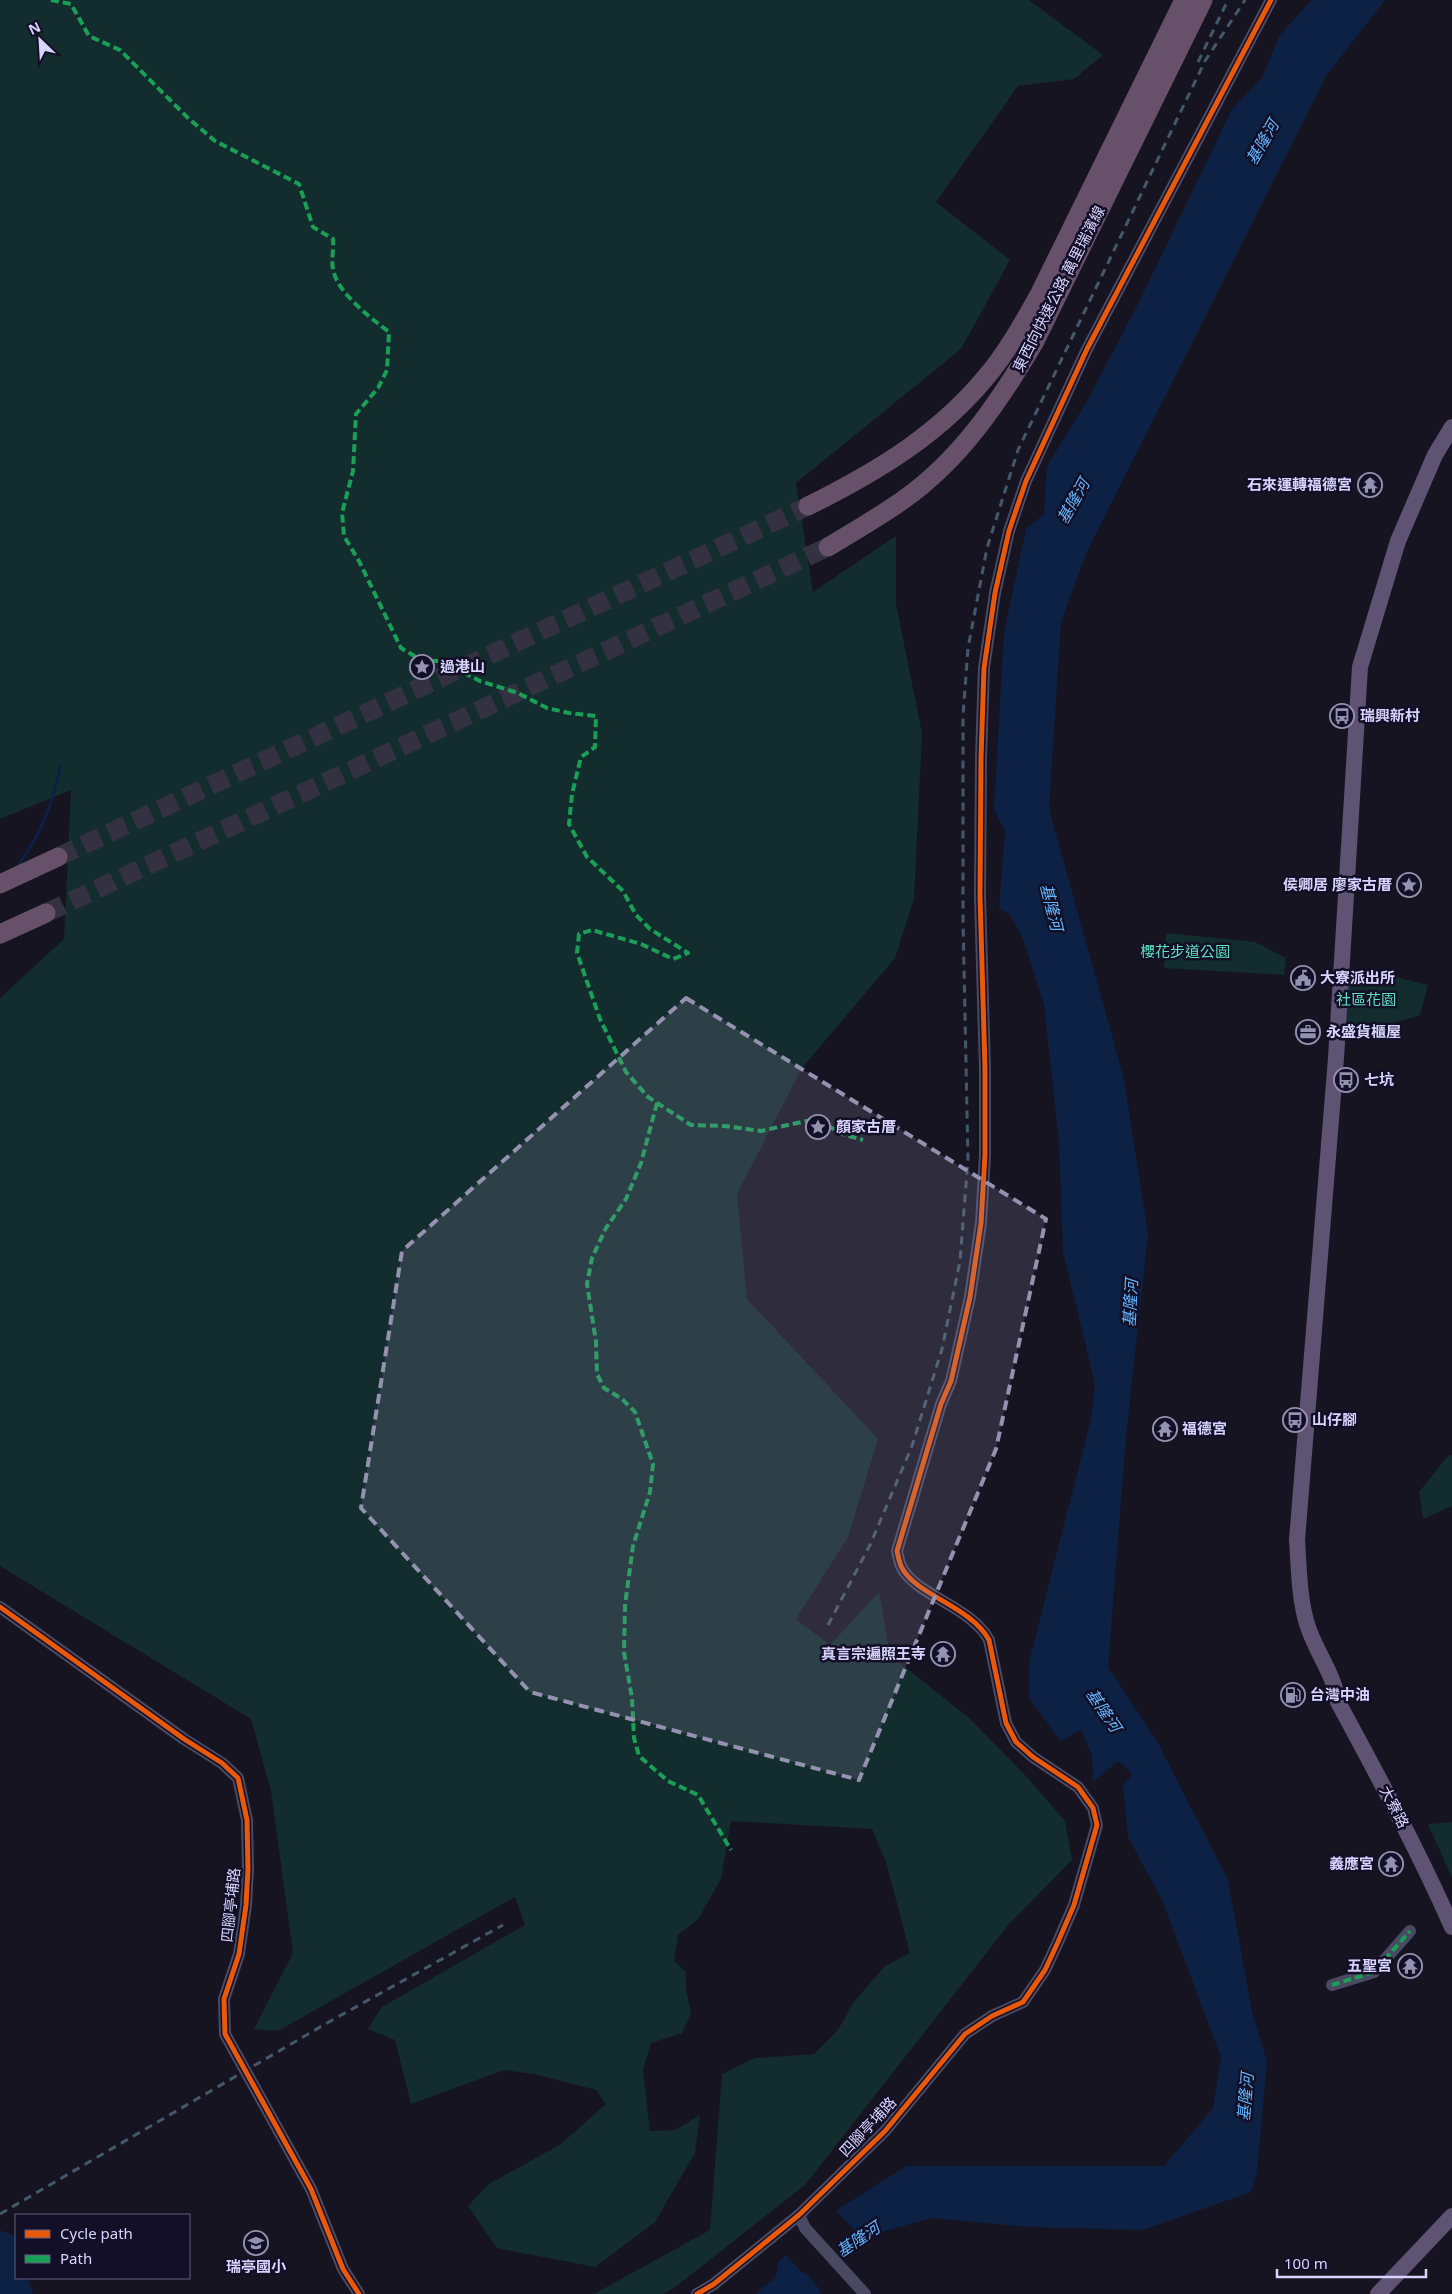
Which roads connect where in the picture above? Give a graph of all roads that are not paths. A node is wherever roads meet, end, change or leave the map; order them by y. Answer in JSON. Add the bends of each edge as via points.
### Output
{"nodes":[{"id":1,"x":1184,"y":0,"type":"edge"},
{"id":2,"x":1203,"y":0,"type":"edge"},
{"id":3,"x":1271,"y":0,"type":"edge"},
{"id":4,"x":1452,"y":427,"type":"edge"},
{"id":5,"x":808,"y":506,"type":"tunnel mouth"},
{"id":6,"x":828,"y":547,"type":"tunnel mouth"},
{"id":7,"x":58,"y":857,"type":"tunnel mouth"},
{"id":8,"x":8,"y":881,"type":"edge"},
{"id":9,"x":46,"y":913,"type":"tunnel mouth"},
{"id":10,"x":0,"y":934,"type":"edge"},
{"id":11,"x":0,"y":1607,"type":"edge"},
{"id":12,"x":1336,"y":1689,"type":"junction"},
{"id":13,"x":1452,"y":1904,"type":"edge"},
{"id":14,"x":1452,"y":1926,"type":"edge"},
{"id":15,"x":1410,"y":1932,"type":"dead end"},
{"id":16,"x":1332,"y":1985,"type":"dead end"},
{"id":17,"x":799,"y":2215,"type":"junction"},
{"id":18,"x":1452,"y":2216,"type":"edge"},
{"id":19,"x":1452,"y":2227,"type":"edge"},
{"id":20,"x":359,"y":2294,"type":"edge"},
{"id":21,"x":698,"y":2294,"type":"edge"},
{"id":22,"x":865,"y":2294,"type":"edge"},
{"id":23,"x":1378,"y":2294,"type":"edge"},
{"id":24,"x":1390,"y":2294,"type":"edge"}],
"edges":[{"from":1,"to":5,"type":"highway","name":"東西向快速公路 萬里瑞濱線","via":[[1040,293],[996,363],[970,396],[927,436],[881,468]]},
{"from":2,"to":6,"type":"highway","name":"東西向快速公路 萬里瑞濱線","via":[[1013,380],[968,440],[931,478],[904,500]]},
{"from":3,"to":17,"type":"street","name":"四腳亭埔路","via":[[1087,350],[1026,481],[995,593],[984,668],[981,758],[980,896],[985,1078],[981,1223],[970,1297],[951,1381],[941,1404],[897,1551],[902,1567],[911,1578],[983,1628],[989,1640],[1006,1724],[1016,1742],[1078,1787],[1093,1808],[1097,1825],[1077,1896],[1045,1970],[1023,2002],[964,2034],[885,2131]]},
{"from":4,"to":12,"type":"main road","name":"大寮路","via":[[1435,455],[1398,541],[1360,667],[1336,1058],[1297,1540],[1306,1624]]},
{"from":7,"to":8,"type":"highway"},
{"from":9,"to":10,"type":"highway"},
{"from":11,"to":20,"type":"street","name":"四腳亭埔路","via":[[222,1763],[238,1778],[247,1820],[248,1869],[238,1954],[224,1999],[225,2034],[311,2189],[343,2270]]},
{"from":12,"to":13,"type":"main road","name":"大寮路","via":[[1348,1698],[1400,1795]]},
{"from":12,"to":14,"type":"main road","name":"大寮路","via":[[1338,1702],[1412,1841]]},
{"from":15,"to":16,"type":"street","via":[[1374,1972]]},
{"from":17,"to":21,"type":"street","name":"四腳亭埔路"},
{"from":17,"to":22,"type":"street","via":[[805,2228]]},
{"from":18,"to":23,"type":"main road"},
{"from":19,"to":24,"type":"main road"}]}
